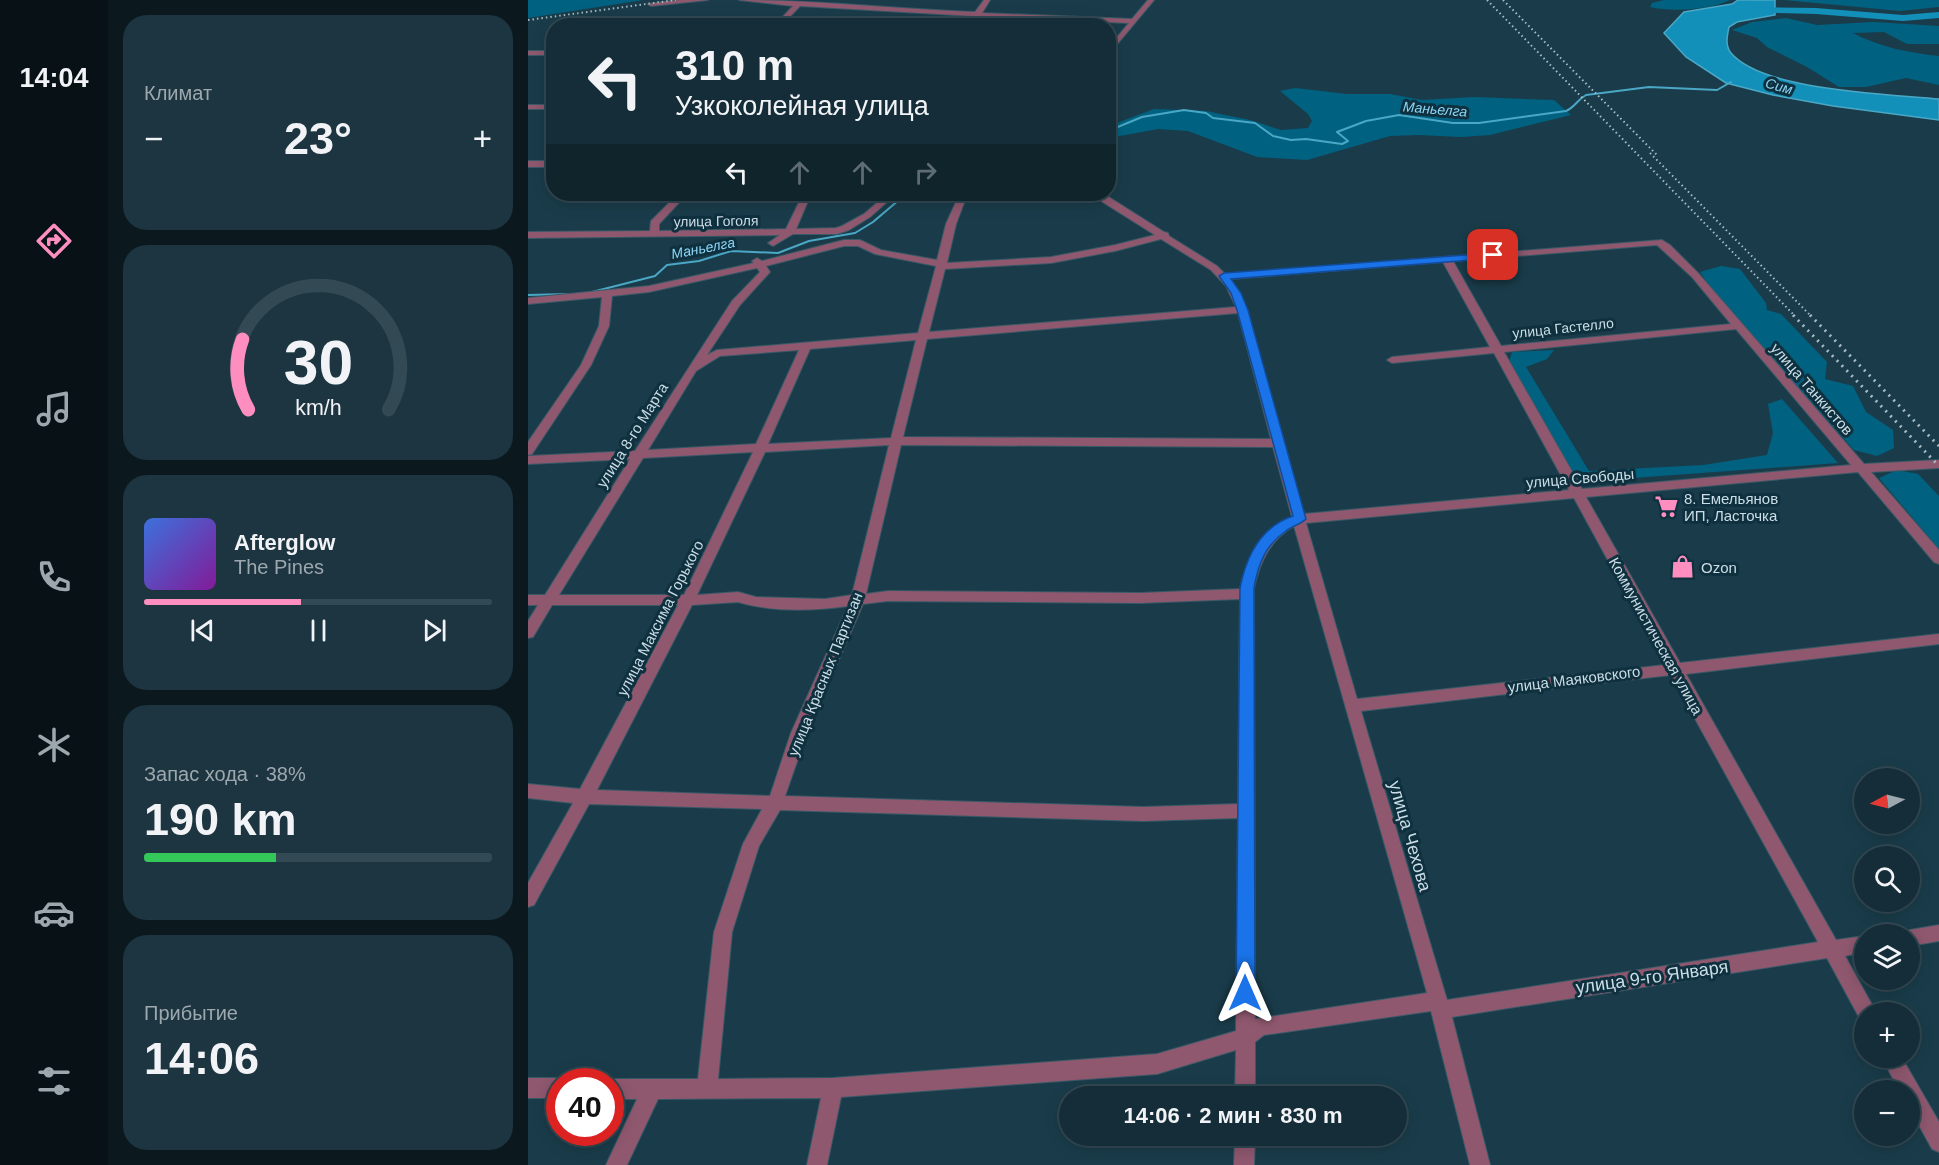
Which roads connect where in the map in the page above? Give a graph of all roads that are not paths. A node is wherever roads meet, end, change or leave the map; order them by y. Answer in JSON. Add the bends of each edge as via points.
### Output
{"nodes":[{"id":1,"x":705,"y":0,"type":"edge"},
{"id":2,"x":742,"y":0,"type":"edge"},
{"id":3,"x":987,"y":0,"type":"edge"},
{"id":4,"x":1151,"y":0,"type":"edge"},
{"id":5,"x":800,"y":3,"type":"junction"},
{"id":6,"x":651,"y":4,"type":"dead end"},
{"id":7,"x":977,"y":14,"type":"junction"},
{"id":8,"x":785,"y":18,"type":"edge"},
{"id":9,"x":974,"y":18,"type":"edge"},
{"id":10,"x":1067,"y":18,"type":"edge"},
{"id":11,"x":1116,"y":20,"type":"edge"},
{"id":12,"x":1134,"y":21,"type":"junction"},
{"id":13,"x":1116,"y":43,"type":"edge"},
{"id":14,"x":528,"y":53,"type":"edge"},
{"id":15,"x":546,"y":53,"type":"edge"},
{"id":16,"x":528,"y":107,"type":"edge"},
{"id":17,"x":546,"y":107,"type":"edge"},
{"id":18,"x":546,"y":164,"type":"edge"},
{"id":19,"x":529,"y":165,"type":"edge"},
{"id":20,"x":676,"y":201,"type":"edge"},
{"id":21,"x":804,"y":201,"type":"edge"},
{"id":22,"x":885,"y":201,"type":"edge"},
{"id":23,"x":962,"y":201,"type":"edge"},
{"id":24,"x":1107,"y":201,"type":"edge"},
{"id":25,"x":789,"y":233,"type":"junction"},
{"id":26,"x":528,"y":235,"type":"edge"},
{"id":27,"x":655,"y":235,"type":"junction"},
{"id":28,"x":1165,"y":236,"type":"junction"},
{"id":29,"x":773,"y":243,"type":"dead end"},
{"id":30,"x":1447,"y":260,"type":"junction"},
{"id":31,"x":758,"y":263,"type":"junction"},
{"id":32,"x":940,"y":265,"type":"junction"},
{"id":33,"x":1224,"y":276,"type":"junction"},
{"id":34,"x":607,"y":293,"type":"junction"},
{"id":35,"x":528,"y":301,"type":"edge"},
{"id":36,"x":1242,"y":310,"type":"junction"},
{"id":37,"x":1737,"y":326,"type":"junction"},
{"id":38,"x":924,"y":337,"type":"junction"},
{"id":39,"x":806,"y":345,"type":"junction"},
{"id":40,"x":1497,"y":350,"type":"junction"},
{"id":41,"x":1392,"y":360,"type":"dead end"},
{"id":42,"x":692,"y":369,"type":"junction"},
{"id":43,"x":897,"y":441,"type":"junction"},
{"id":44,"x":1279,"y":443,"type":"junction"},
{"id":45,"x":762,"y":449,"type":"junction"},
{"id":46,"x":528,"y":451,"type":"edge"},
{"id":47,"x":637,"y":454,"type":"junction"},
{"id":48,"x":528,"y":460,"type":"edge"},
{"id":49,"x":1939,"y":464,"type":"edge"},
{"id":50,"x":1862,"y":468,"type":"junction"},
{"id":51,"x":1577,"y":495,"type":"junction"},
{"id":52,"x":1300,"y":519,"type":"junction"},
{"id":53,"x":1939,"y":559,"type":"edge"},
{"id":54,"x":1246,"y":594,"type":"junction"},
{"id":55,"x":690,"y":598,"type":"junction"},
{"id":56,"x":550,"y":599,"type":"junction"},
{"id":57,"x":858,"y":599,"type":"junction"},
{"id":58,"x":528,"y":600,"type":"edge"},
{"id":59,"x":528,"y":633,"type":"edge"},
{"id":60,"x":1939,"y":639,"type":"edge"},
{"id":61,"x":1674,"y":668,"type":"junction"},
{"id":62,"x":1352,"y":706,"type":"junction"},
{"id":63,"x":528,"y":791,"type":"edge"},
{"id":64,"x":586,"y":797,"type":"junction"},
{"id":65,"x":775,"y":803,"type":"junction"},
{"id":66,"x":1245,"y":811,"type":"junction"},
{"id":67,"x":528,"y":899,"type":"edge"},
{"id":68,"x":1939,"y":933,"type":"edge"},
{"id":69,"x":1920,"y":936,"type":"edge"},
{"id":70,"x":1854,"y":946,"type":"edge"},
{"id":71,"x":1831,"y":949,"type":"junction"},
{"id":72,"x":1861,"y":1002,"type":"edge"},
{"id":73,"x":1439,"y":1006,"type":"junction"},
{"id":74,"x":1245,"y":1038,"type":"junction"},
{"id":75,"x":1898,"y":1068,"type":"edge"},
{"id":76,"x":1245,"y":1086,"type":"edge"},
{"id":77,"x":528,"y":1088,"type":"edge"},
{"id":78,"x":546,"y":1088,"type":"edge"},
{"id":79,"x":833,"y":1088,"type":"junction"},
{"id":80,"x":624,"y":1089,"type":"edge"},
{"id":81,"x":652,"y":1089,"type":"junction"},
{"id":82,"x":707,"y":1090,"type":"junction"},
{"id":83,"x":1939,"y":1142,"type":"edge"},
{"id":84,"x":1245,"y":1146,"type":"edge"},
{"id":85,"x":616,"y":1165,"type":"edge"},
{"id":86,"x":817,"y":1165,"type":"edge"},
{"id":87,"x":1244,"y":1165,"type":"edge"},
{"id":88,"x":1480,"y":1165,"type":"edge"}],
"edges":[{"from":1,"to":6,"type":"street"},
{"from":2,"to":5,"type":"street"},
{"from":3,"to":7,"type":"street"},
{"from":4,"to":12,"type":"street"},
{"from":5,"to":7,"type":"street"},
{"from":5,"to":8,"type":"street"},
{"from":7,"to":9,"type":"street"},
{"from":7,"to":10,"type":"street"},
{"from":11,"to":12,"type":"street"},
{"from":12,"to":13,"type":"street"},
{"from":14,"to":15,"type":"street"},
{"from":16,"to":17,"type":"street"},
{"from":18,"to":19,"type":"street"},
{"from":20,"to":27,"type":"street","via":[[654,223]]},
{"from":21,"to":25,"type":"street"},
{"from":22,"to":25,"type":"street","name":"улица Гоголя","via":[[851,227]]},
{"from":23,"to":32,"type":"street","name":"улица Красных Партизан"},
{"from":24,"to":28,"type":"street"},
{"from":25,"to":27,"type":"street","name":"улица Гоголя"},
{"from":25,"to":29,"type":"street"},
{"from":26,"to":27,"type":"street","name":"улица Гоголя"},
{"from":28,"to":32,"type":"street","via":[[1051,260]]},
{"from":28,"to":33,"type":"street"},
{"from":30,"to":33,"type":"street"},
{"from":30,"to":37,"type":"street","name":"улица Танкистов","via":[[1659,242],[1695,275]]},
{"from":30,"to":40,"type":"street","name":"Коммунистическая улица"},
{"from":31,"to":32,"type":"street","via":[[829,246],[860,243],[878,252]]},
{"from":31,"to":34,"type":"street","via":[[649,288]]},
{"from":31,"to":42,"type":"street","name":"улица 8-го Марта","via":[[765,272],[736,303]]},
{"from":32,"to":38,"type":"street","name":"улица Красных Партизан"},
{"from":33,"to":36,"type":"street","name":"улица Чехова"},
{"from":34,"to":35,"type":"street"},
{"from":34,"to":46,"type":"street","via":[[604,326],[586,365]]},
{"from":36,"to":38,"type":"street"},
{"from":36,"to":44,"type":"street","name":"улица Чехова"},
{"from":37,"to":40,"type":"street","name":"улица Гастелло"},
{"from":37,"to":50,"type":"street","name":"улица Танкистов"},
{"from":38,"to":39,"type":"street"},
{"from":38,"to":43,"type":"street","name":"улица Красных Партизан"},
{"from":39,"to":42,"type":"street","via":[[717,353]]},
{"from":39,"to":45,"type":"street","name":"улица Максима Горького"},
{"from":40,"to":41,"type":"street","name":"улица Гастелло"},
{"from":40,"to":51,"type":"street","name":"Коммунистическая улица"},
{"from":42,"to":47,"type":"street","name":"улица 8-го Марта"},
{"from":43,"to":44,"type":"street"},
{"from":43,"to":45,"type":"street"},
{"from":43,"to":57,"type":"street","name":"улица Красных Партизан"},
{"from":44,"to":52,"type":"street","name":"улица Чехова"},
{"from":45,"to":47,"type":"street"},
{"from":45,"to":55,"type":"street","name":"улица Максима Горького"},
{"from":47,"to":48,"type":"street"},
{"from":47,"to":56,"type":"street","name":"улица 8-го Марта"},
{"from":49,"to":50,"type":"street","name":"улица Свободы"},
{"from":50,"to":51,"type":"street","name":"улица Свободы"},
{"from":50,"to":53,"type":"street","name":"улица Танкистов"},
{"from":51,"to":52,"type":"street","name":"улица Свободы"},
{"from":51,"to":61,"type":"street","name":"Коммунистическая улица"},
{"from":52,"to":54,"type":"street","via":[[1275,531],[1260,547],[1251,566]]},
{"from":52,"to":62,"type":"street","name":"улица Чехова"},
{"from":54,"to":57,"type":"street"},
{"from":54,"to":66,"type":"street"},
{"from":55,"to":56,"type":"street"},
{"from":55,"to":57,"type":"street","via":[[738,597],[756,602],[825,604]]},
{"from":55,"to":64,"type":"street","name":"улица Максима Горького"},
{"from":56,"to":58,"type":"street"},
{"from":56,"to":59,"type":"street","name":"улица 8-го Марта"},
{"from":57,"to":65,"type":"street","name":"улица Красных Партизан","via":[[799,733]]},
{"from":60,"to":61,"type":"street","name":"улица Маяковского"},
{"from":61,"to":62,"type":"street","name":"улица Маяковского"},
{"from":61,"to":71,"type":"street","name":"Коммунистическая улица"},
{"from":62,"to":73,"type":"street","name":"улица Чехова"},
{"from":63,"to":64,"type":"street"},
{"from":64,"to":65,"type":"street"},
{"from":64,"to":67,"type":"street","name":"улица Максима Горького"},
{"from":65,"to":66,"type":"street","via":[[1143,814]]},
{"from":65,"to":82,"type":"street","name":"улица Красных Партизан","via":[[751,844],[723,932]]},
{"from":66,"to":74,"type":"street"},
{"from":68,"to":69,"type":"street"},
{"from":70,"to":71,"type":"street","name":"улица 9-го Января"},
{"from":71,"to":72,"type":"street","name":"Коммунистическая улица"},
{"from":71,"to":73,"type":"street","name":"улица 9-го Января"},
{"from":73,"to":74,"type":"street","name":"улица 9-го Января","via":[[1260,1026]]},
{"from":73,"to":88,"type":"street","name":"улица Чехова"},
{"from":74,"to":76,"type":"street"},
{"from":74,"to":79,"type":"street","name":"улица 9-го Января","via":[[1157,1064]]},
{"from":75,"to":83,"type":"street"},
{"from":77,"to":78,"type":"street"},
{"from":79,"to":82,"type":"street","name":"улица 9-го Января"},
{"from":79,"to":86,"type":"street"},
{"from":80,"to":81,"type":"street","name":"улица 9-го Января"},
{"from":81,"to":82,"type":"street","name":"улица 9-го Января"},
{"from":81,"to":85,"type":"street"},
{"from":84,"to":87,"type":"street"}]}
